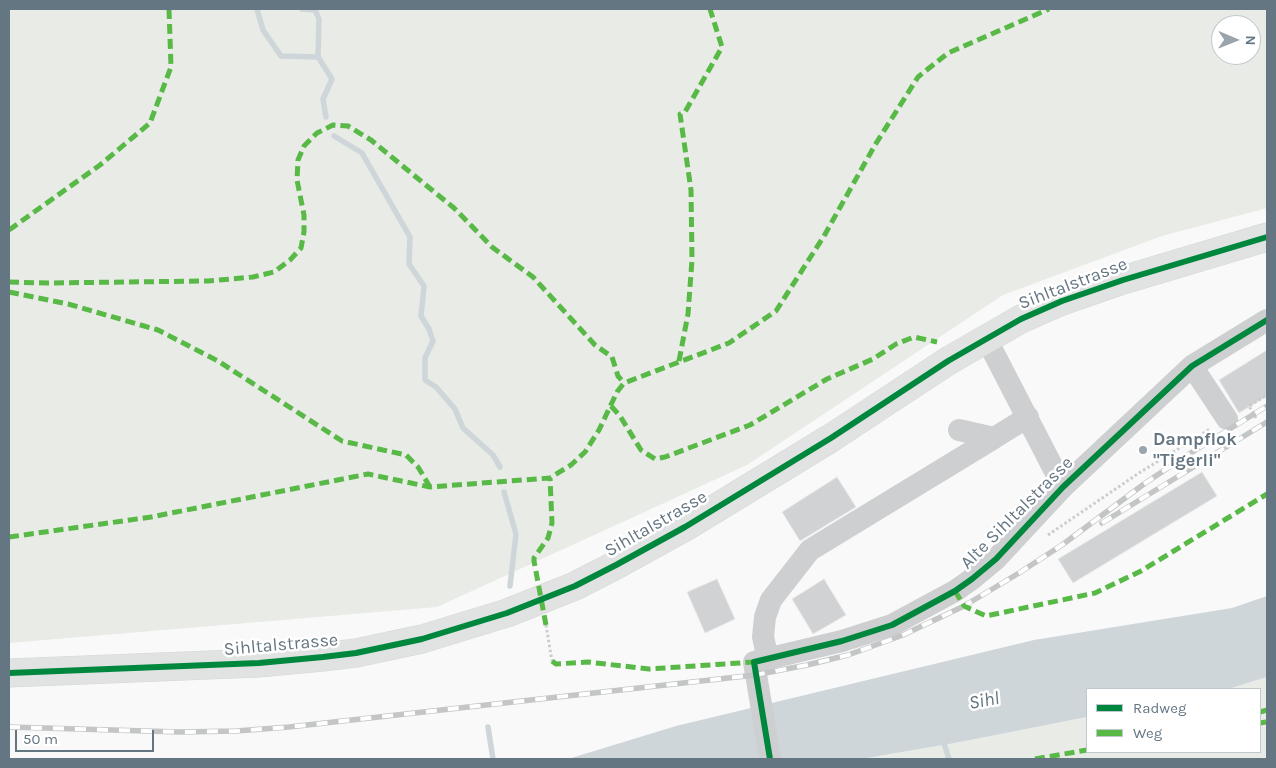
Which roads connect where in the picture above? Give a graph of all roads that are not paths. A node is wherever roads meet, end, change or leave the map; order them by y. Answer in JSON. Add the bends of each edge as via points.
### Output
{"nodes":[{"id":1,"x":1267,"y":236,"type":"edge"},
{"id":2,"x":1267,"y":320,"type":"edge"},
{"id":3,"x":986,"y":338,"type":"junction"},
{"id":4,"x":1192,"y":366,"type":"junction"},
{"id":5,"x":1028,"y":417,"type":"junction"},
{"id":6,"x":1227,"y":419,"type":"road end"},
{"id":7,"x":959,"y":430,"type":"dead end"},
{"id":8,"x":994,"y":438,"type":"junction"},
{"id":9,"x":1063,"y":487,"type":"junction"},
{"id":10,"x":768,"y":659,"type":"junction"},
{"id":11,"x":9,"y":673,"type":"edge"},
{"id":12,"x":770,"y":759,"type":"edge"}],
"edges":[{"from":1,"to":3,"type":"main road","name":"Sihltalstrasse","via":[[1062,301]]},
{"from":2,"to":4,"type":"street","name":"Alte Sihltalstrasse"},
{"from":3,"to":5,"type":"street"},
{"from":3,"to":11,"type":"main road","name":"Sihltalstrasse","via":[[685,527],[575,586],[507,614],[422,640],[323,657],[259,663]]},
{"from":4,"to":6,"type":"street"},
{"from":4,"to":9,"type":"street","name":"Alte Sihltalstrasse"},
{"from":5,"to":8,"type":"street"},
{"from":5,"to":9,"type":"street"},
{"from":7,"to":8,"type":"street"},
{"from":8,"to":10,"type":"street","via":[[810,550],[771,600],[763,637]]},
{"from":9,"to":10,"type":"street","name":"Alte Sihltalstrasse","via":[[996,559],[955,591],[892,625]]},
{"from":10,"to":12,"type":"street","via":[[754,662]]}]}
